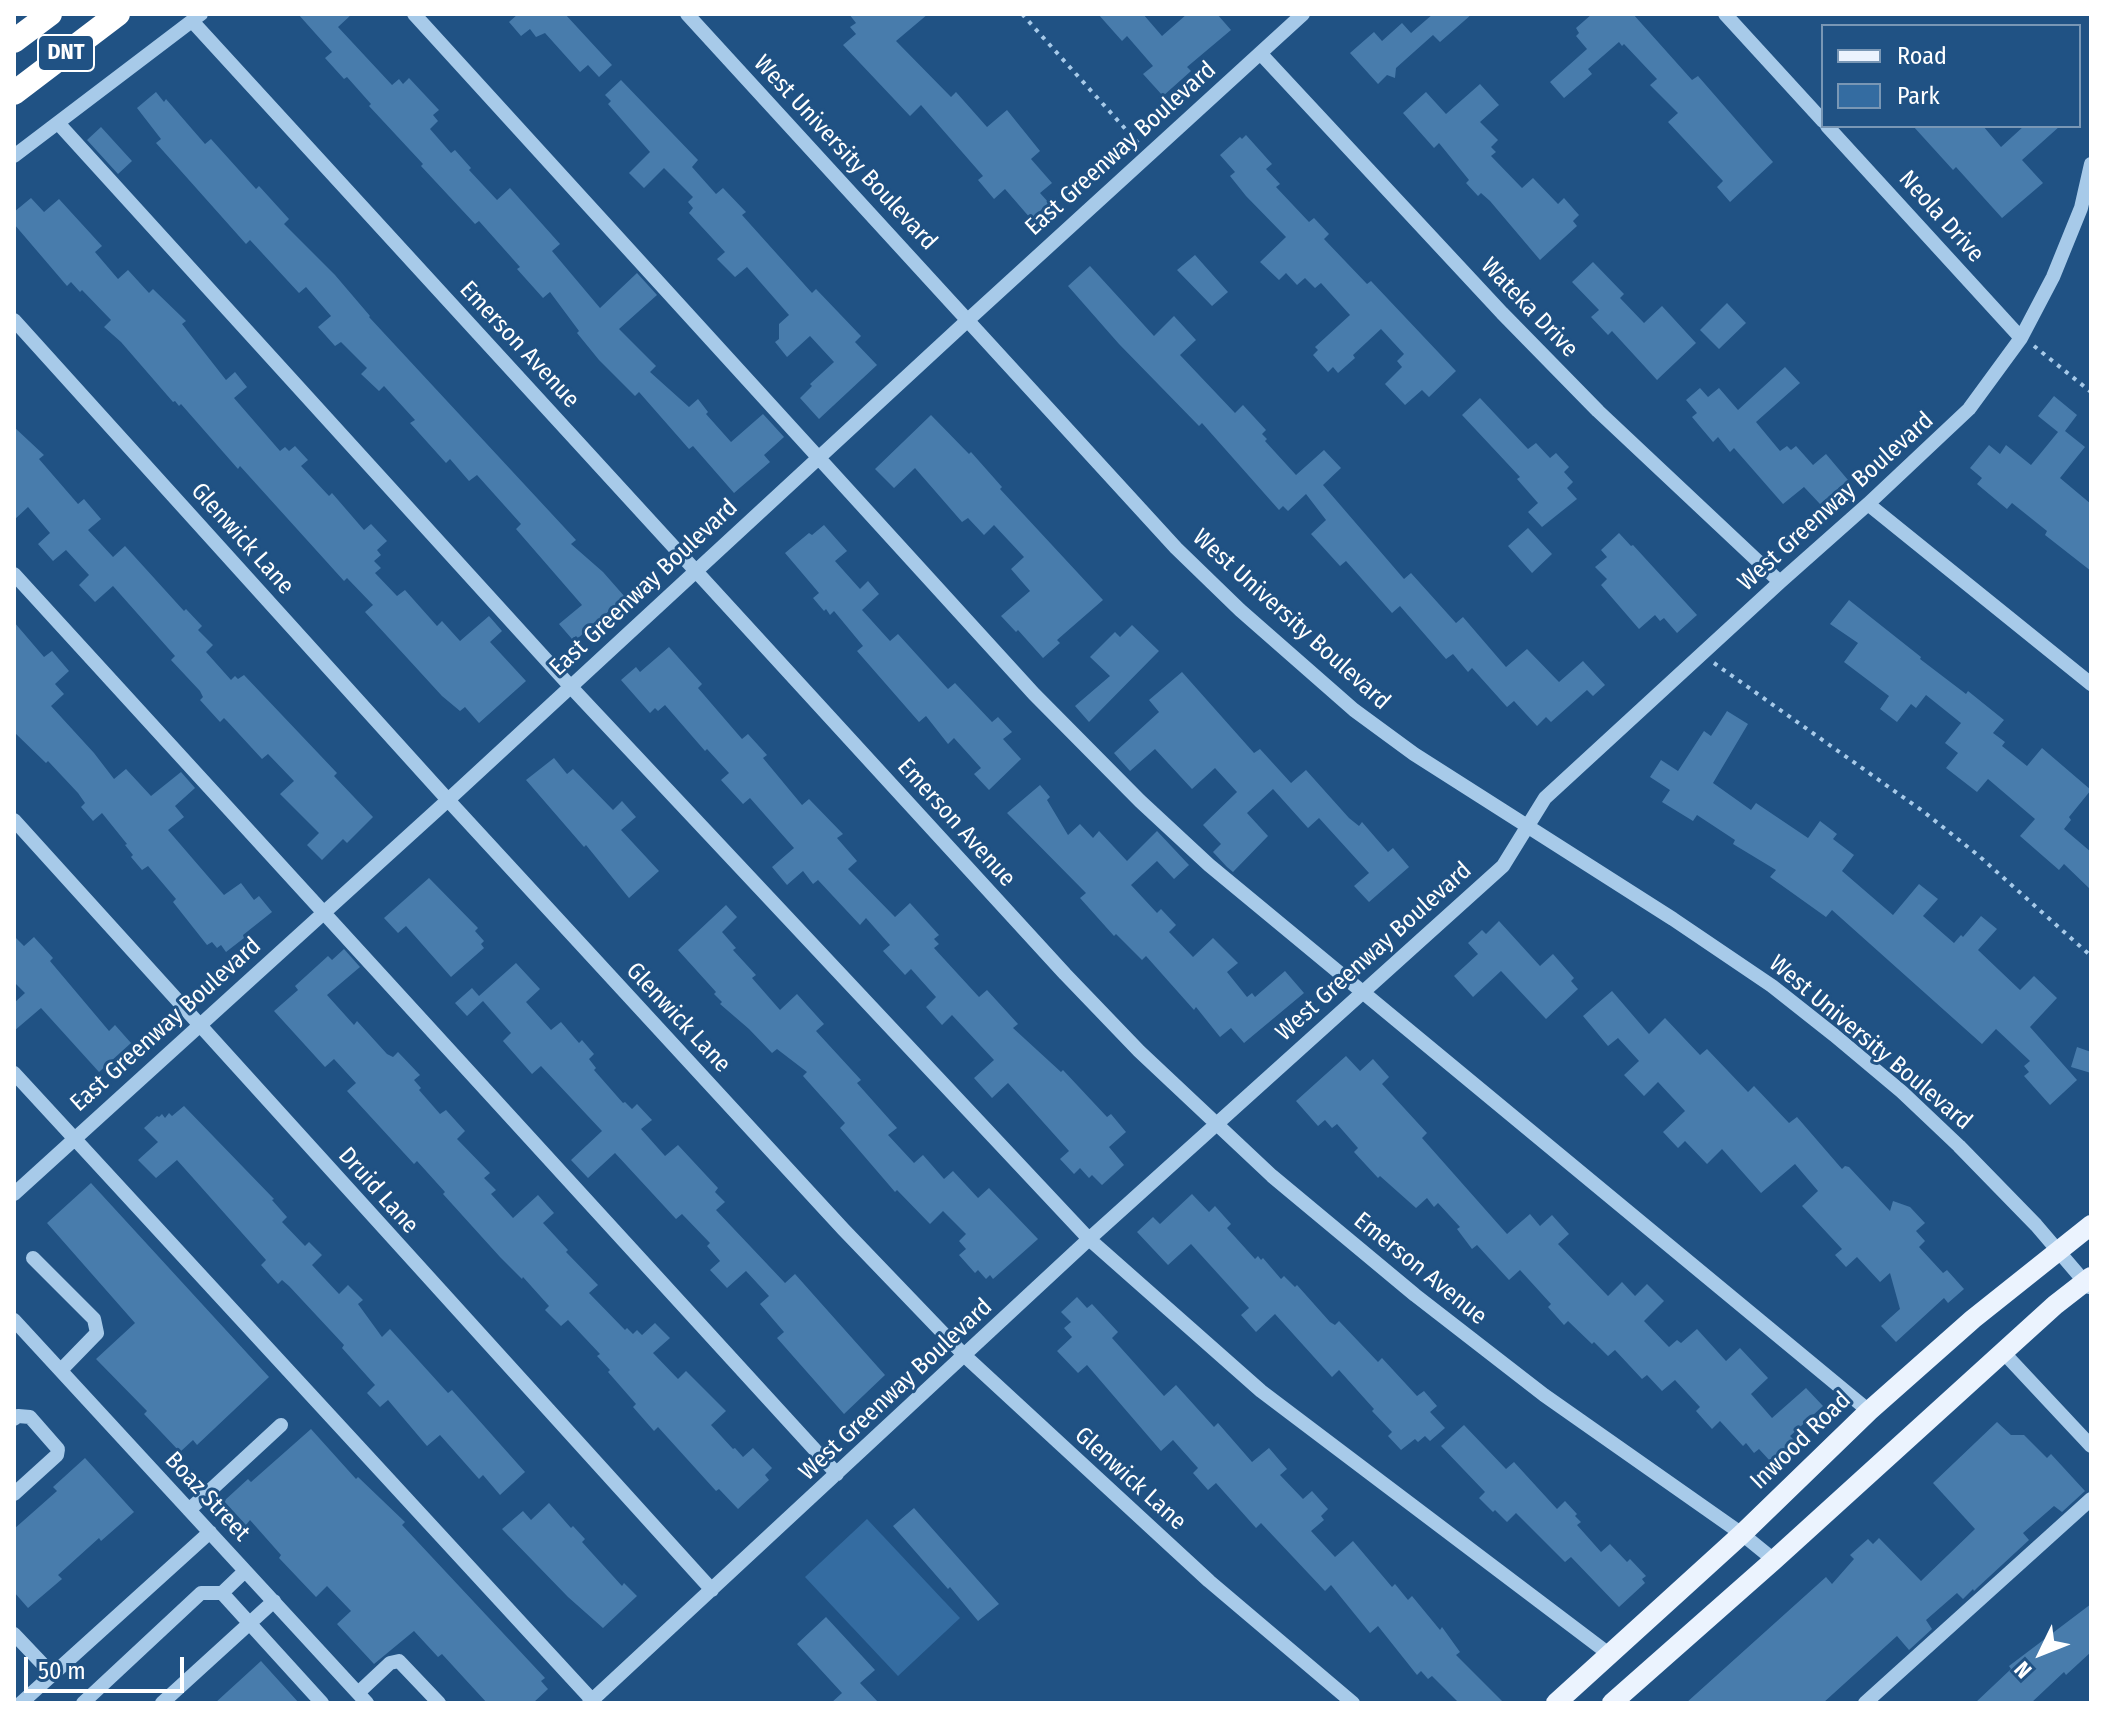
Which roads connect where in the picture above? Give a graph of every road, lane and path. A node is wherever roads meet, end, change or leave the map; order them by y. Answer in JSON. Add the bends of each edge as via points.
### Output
{"nodes":[{"id":1,"x":50,"y":14,"type":"edge"},
{"id":2,"x":118,"y":14,"type":"edge"},
{"id":3,"x":414,"y":14,"type":"edge"},
{"id":4,"x":687,"y":14,"type":"edge"},
{"id":5,"x":1022,"y":14,"type":"edge"},
{"id":6,"x":1303,"y":14,"type":"edge"},
{"id":7,"x":1725,"y":14,"type":"edge"},
{"id":8,"x":197,"y":18,"type":"edge"},
{"id":9,"x":14,"y":41,"type":"edge"},
{"id":10,"x":1260,"y":53,"type":"junction"},
{"id":11,"x":14,"y":93,"type":"edge"},
{"id":12,"x":1821,"y":119,"type":"edge"},
{"id":13,"x":58,"y":123,"type":"junction"},
{"id":14,"x":1829,"y":128,"type":"edge"},
{"id":15,"x":1148,"y":154,"type":"junction"},
{"id":16,"x":14,"y":156,"type":"edge"},
{"id":17,"x":2091,"y":164,"type":"edge"},
{"id":18,"x":969,"y":319,"type":"junction"},
{"id":19,"x":14,"y":320,"type":"edge"},
{"id":20,"x":2021,"y":338,"type":"junction"},
{"id":21,"x":2091,"y":392,"type":"edge"},
{"id":22,"x":820,"y":457,"type":"junction"},
{"id":23,"x":1868,"y":504,"type":"junction"},
{"id":24,"x":695,"y":570,"type":"junction"},
{"id":25,"x":14,"y":574,"type":"edge"},
{"id":26,"x":1780,"y":582,"type":"junction"},
{"id":27,"x":1701,"y":654,"type":"junction"},
{"id":28,"x":2091,"y":684,"type":"edge"},
{"id":29,"x":570,"y":686,"type":"junction"},
{"id":30,"x":448,"y":800,"type":"junction"},
{"id":31,"x":14,"y":820,"type":"edge"},
{"id":32,"x":1526,"y":828,"type":"junction"},
{"id":33,"x":323,"y":913,"type":"junction"},
{"id":34,"x":2091,"y":956,"type":"edge"},
{"id":35,"x":1362,"y":992,"type":"junction"},
{"id":36,"x":199,"y":1026,"type":"junction"},
{"id":37,"x":14,"y":1073,"type":"edge"},
{"id":38,"x":1215,"y":1124,"type":"junction"},
{"id":39,"x":74,"y":1138,"type":"junction"},
{"id":40,"x":14,"y":1194,"type":"edge"},
{"id":41,"x":2091,"y":1225,"type":"edge"},
{"id":42,"x":1089,"y":1239,"type":"junction"},
{"id":43,"x":2058,"y":1251,"type":"junction"},
{"id":44,"x":33,"y":1258,"type":"dead end"},
{"id":45,"x":2089,"y":1283,"type":"edge"},
{"id":46,"x":14,"y":1320,"type":"edge"},
{"id":47,"x":2003,"y":1352,"type":"junction"},
{"id":48,"x":965,"y":1356,"type":"junction"},
{"id":49,"x":61,"y":1370,"type":"junction"},
{"id":50,"x":1869,"y":1411,"type":"junction"},
{"id":51,"x":14,"y":1419,"type":"edge"},
{"id":52,"x":281,"y":1425,"type":"dead end"},
{"id":53,"x":2091,"y":1446,"type":"edge"},
{"id":54,"x":837,"y":1474,"type":"junction"},
{"id":55,"x":14,"y":1494,"type":"edge"},
{"id":56,"x":2091,"y":1499,"type":"edge"},
{"id":57,"x":189,"y":1510,"type":"junction"},
{"id":58,"x":210,"y":1532,"type":"junction"},
{"id":59,"x":1742,"y":1534,"type":"junction"},
{"id":60,"x":1774,"y":1560,"type":"junction"},
{"id":61,"x":245,"y":1571,"type":"junction"},
{"id":62,"x":712,"y":1590,"type":"junction"},
{"id":63,"x":222,"y":1593,"type":"junction"},
{"id":64,"x":274,"y":1601,"type":"junction"},
{"id":65,"x":250,"y":1623,"type":"junction"},
{"id":66,"x":14,"y":1634,"type":"edge"},
{"id":67,"x":1609,"y":1654,"type":"junction"},
{"id":68,"x":52,"y":1674,"type":"junction"},
{"id":69,"x":362,"y":1698,"type":"edge"},
{"id":70,"x":591,"y":1702,"type":"edge"},
{"id":71,"x":21,"y":1703,"type":"edge"},
{"id":72,"x":83,"y":1703,"type":"edge"},
{"id":73,"x":162,"y":1703,"type":"edge"},
{"id":74,"x":322,"y":1703,"type":"edge"},
{"id":75,"x":439,"y":1703,"type":"edge"},
{"id":76,"x":1353,"y":1703,"type":"edge"},
{"id":77,"x":1556,"y":1703,"type":"edge"},
{"id":78,"x":1612,"y":1703,"type":"edge"},
{"id":79,"x":1865,"y":1703,"type":"edge"}],
"edges":[{"from":1,"to":9,"type":"highway","number":"DNT"},
{"from":2,"to":11,"type":"highway","number":"DNT"},
{"from":3,"to":22,"type":"street"},
{"from":4,"to":18,"type":"street","name":"West University Boulevard"},
{"from":5,"to":15,"type":"path"},
{"from":6,"to":10,"type":"street","name":"East Greenway Boulevard"},
{"from":7,"to":12,"type":"street"},
{"from":8,"to":13,"type":"street"},
{"from":8,"to":24,"type":"street","name":"Emerson Avenue"},
{"from":10,"to":15,"type":"street","name":"East Greenway Boulevard"},
{"from":10,"to":26,"type":"street","name":"Wateka Drive","via":[[1598,411]]},
{"from":13,"to":16,"type":"street"},
{"from":13,"to":29,"type":"street"},
{"from":14,"to":20,"type":"street","name":"Neola Drive"},
{"from":15,"to":18,"type":"street","name":"East Greenway Boulevard"},
{"from":17,"to":20,"type":"street","name":"West Greenway Boulevard","via":[[2069,243]]},
{"from":18,"to":22,"type":"street","name":"East Greenway Boulevard"},
{"from":18,"to":32,"type":"street","name":"West University Boulevard","via":[[1176,548],[1250,619],[1354,710]]},
{"from":19,"to":30,"type":"street","name":"Glenwick Lane"},
{"from":20,"to":21,"type":"path"},
{"from":20,"to":23,"type":"street","name":"West Greenway Boulevard","via":[[1969,409]]},
{"from":22,"to":24,"type":"street","name":"East Greenway Boulevard"},
{"from":22,"to":35,"type":"street","via":[[1034,694],[1140,801]]},
{"from":23,"to":26,"type":"street","name":"West Greenway Boulevard"},
{"from":23,"to":28,"type":"street"},
{"from":24,"to":29,"type":"street","name":"East Greenway Boulevard"},
{"from":24,"to":38,"type":"street","name":"Emerson Avenue","via":[[1065,974]]},
{"from":25,"to":33,"type":"street"},
{"from":26,"to":27,"type":"street","name":"West Greenway Boulevard"},
{"from":27,"to":32,"type":"street","name":"West Greenway Boulevard","via":[[1545,798]]},
{"from":27,"to":34,"type":"path","via":[[1924,812]]},
{"from":29,"to":30,"type":"street","name":"East Greenway Boulevard"},
{"from":29,"to":42,"type":"street"},
{"from":30,"to":33,"type":"street","name":"East Greenway Boulevard"},
{"from":30,"to":48,"type":"street","name":"Glenwick Lane"},
{"from":31,"to":36,"type":"street","name":"Druid Lane"},
{"from":32,"to":35,"type":"street","name":"West Greenway Boulevard","via":[[1503,866]]},
{"from":32,"to":43,"type":"street","name":"West University Boulevard","via":[[1673,919],[1834,1035],[1959,1146]]},
{"from":33,"to":36,"type":"street","name":"East Greenway Boulevard"},
{"from":33,"to":54,"type":"street"},
{"from":35,"to":38,"type":"street","name":"West Greenway Boulevard"},
{"from":35,"to":50,"type":"street"},
{"from":36,"to":39,"type":"street","name":"East Greenway Boulevard"},
{"from":36,"to":62,"type":"street","name":"Druid Lane"},
{"from":37,"to":39,"type":"street"},
{"from":38,"to":42,"type":"street","name":"West Greenway Boulevard"},
{"from":38,"to":59,"type":"street","name":"Emerson Avenue","via":[[1415,1295],[1544,1395]]},
{"from":39,"to":40,"type":"street","name":"East Greenway Boulevard"},
{"from":39,"to":70,"type":"street"},
{"from":41,"to":43,"type":"main road","name":"Inwood Road"},
{"from":42,"to":48,"type":"street","name":"West Greenway Boulevard"},
{"from":42,"to":67,"type":"street","via":[[1261,1391]]},
{"from":43,"to":45,"type":"street","name":"West University Boulevard"},
{"from":43,"to":50,"type":"main road","name":"Inwood Road"},
{"from":44,"to":49,"type":"street","via":[[94,1319],[97,1333]]},
{"from":45,"to":47,"type":"main road"},
{"from":46,"to":49,"type":"street","name":"Boaz Street"},
{"from":47,"to":53,"type":"street"},
{"from":47,"to":60,"type":"main road"},
{"from":48,"to":54,"type":"street","name":"West Greenway Boulevard"},
{"from":48,"to":76,"type":"street","name":"Glenwick Lane","via":[[1209,1581]]},
{"from":49,"to":57,"type":"street","name":"Boaz Street"},
{"from":50,"to":59,"type":"main road","name":"Inwood Road"},
{"from":51,"to":55,"type":"street","via":[[30,1417],[58,1449]]},
{"from":52,"to":57,"type":"street"},
{"from":54,"to":62,"type":"street","name":"West Greenway Boulevard"},
{"from":56,"to":79,"type":"street"},
{"from":57,"to":58,"type":"street","name":"Boaz Street"},
{"from":58,"to":61,"type":"street","name":"Boaz Street"},
{"from":58,"to":68,"type":"street"},
{"from":59,"to":60,"type":"street","name":"Emerson Avenue"},
{"from":59,"to":67,"type":"main road","name":"Inwood Road"},
{"from":60,"to":78,"type":"main road"},
{"from":61,"to":63,"type":"street"},
{"from":61,"to":64,"type":"street","name":"Boaz Street"},
{"from":62,"to":70,"type":"street","name":"West Greenway Boulevard"},
{"from":63,"to":65,"type":"street"},
{"from":63,"to":72,"type":"street","via":[[201,1593]]},
{"from":64,"to":65,"type":"street"},
{"from":64,"to":69,"type":"street","name":"Boaz Street"},
{"from":65,"to":73,"type":"street"},
{"from":65,"to":74,"type":"street"},
{"from":66,"to":68,"type":"street"},
{"from":67,"to":77,"type":"main road","name":"Inwood Road"},
{"from":68,"to":71,"type":"street"},
{"from":69,"to":75,"type":"street","via":[[390,1663],[399,1661]]}]}
